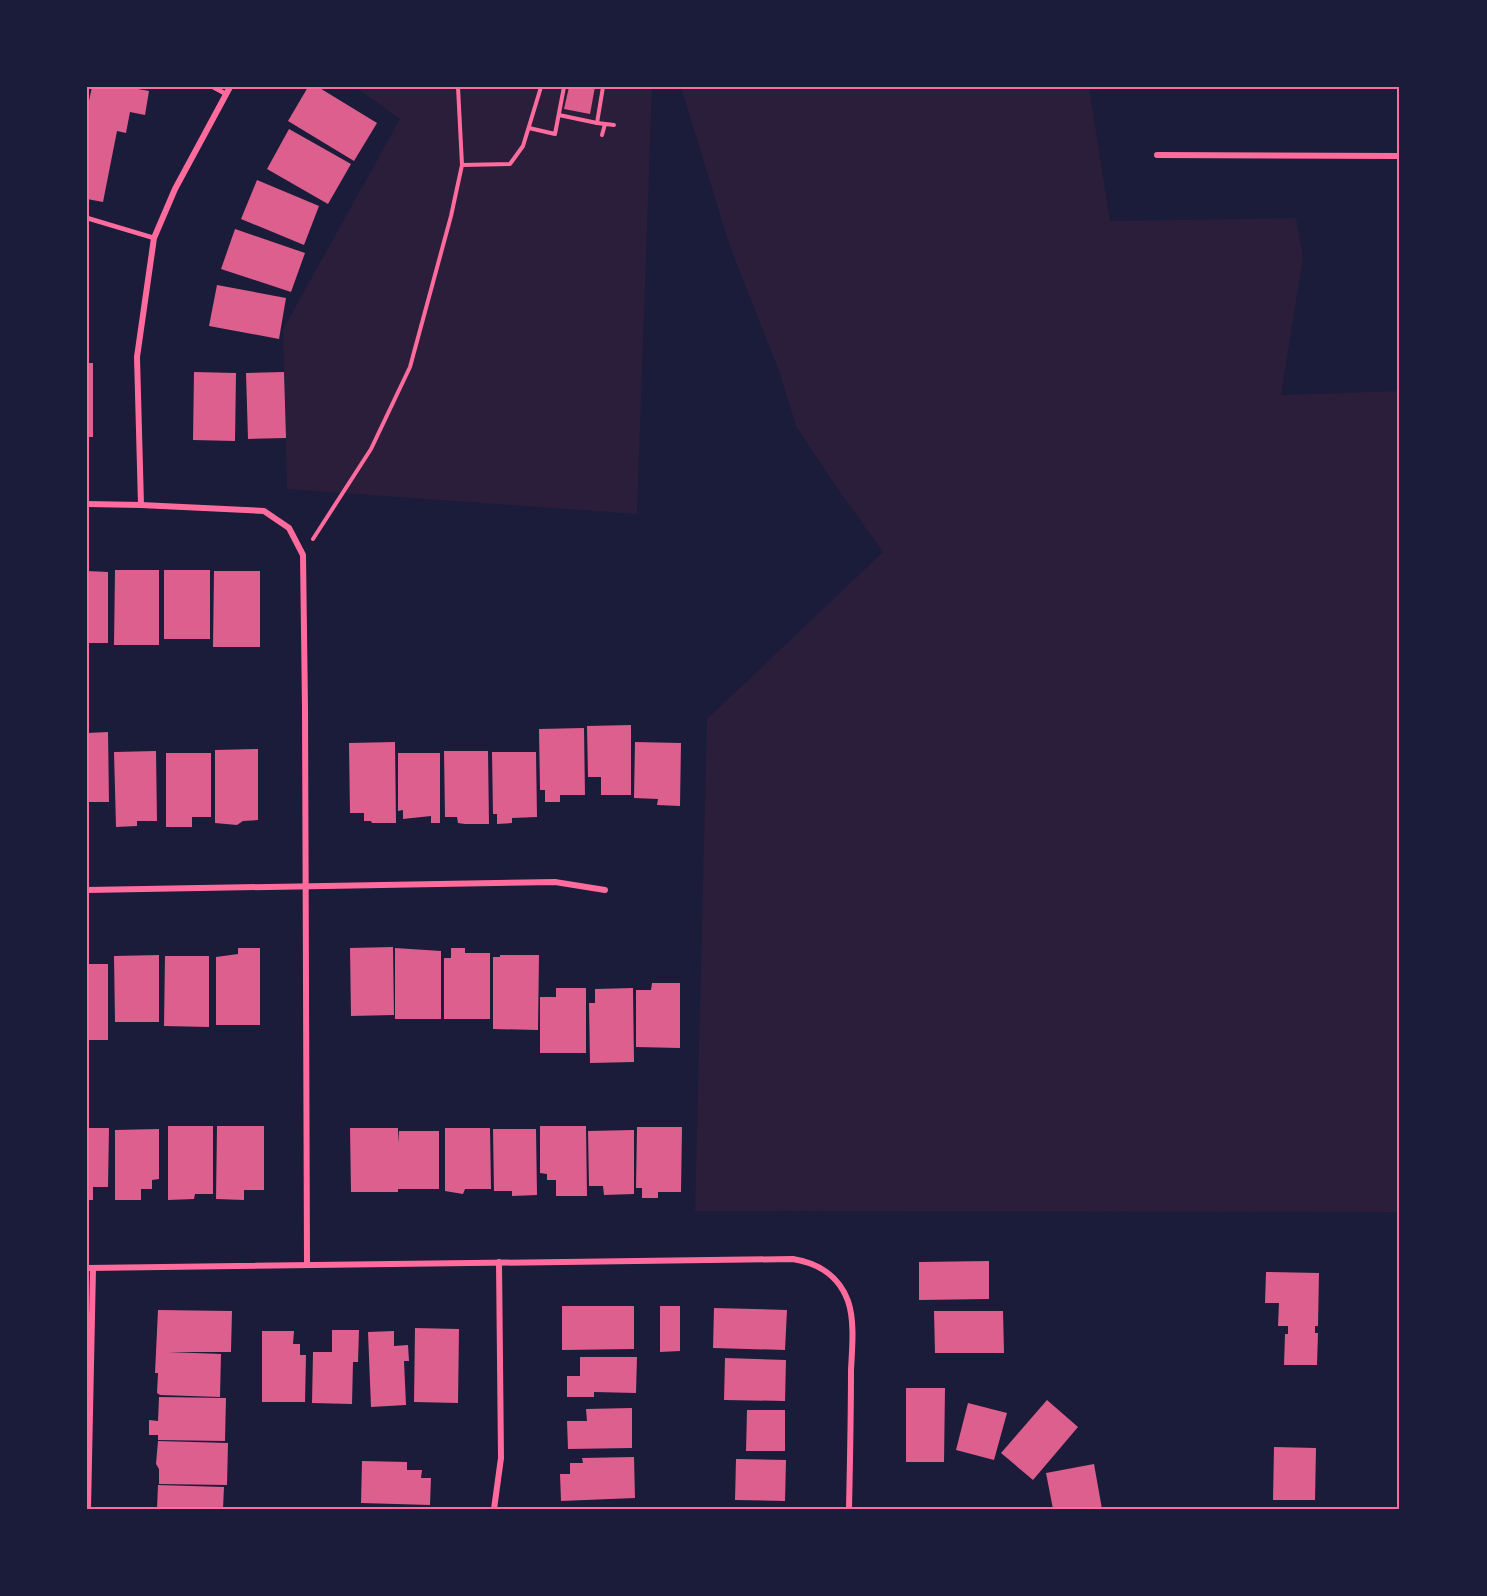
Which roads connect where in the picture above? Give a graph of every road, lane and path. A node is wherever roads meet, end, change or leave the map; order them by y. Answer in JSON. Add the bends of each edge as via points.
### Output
{"nodes":[{"id":1,"x":213,"y":87,"type":"edge"},
{"id":2,"x":230,"y":87,"type":"edge"},
{"id":3,"x":458,"y":87,"type":"edge"},
{"id":4,"x":541,"y":87,"type":"edge"},
{"id":5,"x":564,"y":87,"type":"edge"},
{"id":6,"x":603,"y":87,"type":"edge"},
{"id":7,"x":226,"y":94,"type":"junction"},
{"id":8,"x":559,"y":115,"type":"junction"},
{"id":9,"x":597,"y":123,"type":"junction"},
{"id":10,"x":605,"y":124,"type":"junction"},
{"id":11,"x":614,"y":125,"type":"dead end"},
{"id":12,"x":529,"y":128,"type":"junction"},
{"id":13,"x":602,"y":135,"type":"dead end"},
{"id":14,"x":1156,"y":154,"type":"dead end"},
{"id":15,"x":1400,"y":156,"type":"edge"},
{"id":16,"x":462,"y":165,"type":"junction"},
{"id":17,"x":87,"y":218,"type":"edge"},
{"id":18,"x":154,"y":238,"type":"junction"},
{"id":19,"x":87,"y":504,"type":"edge"},
{"id":20,"x":141,"y":505,"type":"junction"},
{"id":21,"x":303,"y":555,"type":"junction"},
{"id":22,"x":306,"y":887,"type":"junction"},
{"id":23,"x":87,"y":890,"type":"edge"},
{"id":24,"x":605,"y":891,"type":"dead end"},
{"id":25,"x":499,"y":1262,"type":"junction"},
{"id":26,"x":307,"y":1264,"type":"junction"},
{"id":27,"x":90,"y":1268,"type":"edge"},
{"id":28,"x":88,"y":1509,"type":"edge"},
{"id":29,"x":494,"y":1509,"type":"edge"},
{"id":30,"x":849,"y":1509,"type":"edge"}],
"edges":[{"from":1,"to":7,"type":"lane"},
{"from":2,"to":7,"type":"street"},
{"from":3,"to":16,"type":"path"},
{"from":4,"to":12,"type":"path"},
{"from":5,"to":8,"type":"path"},
{"from":6,"to":9,"type":"path"},
{"from":7,"to":18,"type":"street","via":[[175,189]]},
{"from":8,"to":9,"type":"path"},
{"from":8,"to":12,"type":"path","via":[[555,134]]},
{"from":9,"to":10,"type":"path"},
{"from":10,"to":11,"type":"path"},
{"from":10,"to":13,"type":"path"},
{"from":12,"to":16,"type":"path","via":[[523,147],[510,164]]},
{"from":14,"to":15,"type":"street"},
{"from":16,"to":21,"type":"path","via":[[410,368],[371,449]]},
{"from":17,"to":18,"type":"lane"},
{"from":18,"to":20,"type":"street","via":[[137,357]]},
{"from":19,"to":20,"type":"street"},
{"from":20,"to":21,"type":"street","via":[[264,510],[289,528]]},
{"from":21,"to":22,"type":"street"},
{"from":22,"to":23,"type":"street"},
{"from":22,"to":24,"type":"street","via":[[555,882]]},
{"from":22,"to":26,"type":"street"},
{"from":25,"to":26,"type":"street"},
{"from":25,"to":29,"type":"street","via":[[501,1458]]},
{"from":25,"to":30,"type":"street","via":[[792,1259],[826,1271],[844,1292],[851,1318]]},
{"from":26,"to":27,"type":"street"},
{"from":27,"to":28,"type":"street"}]}
